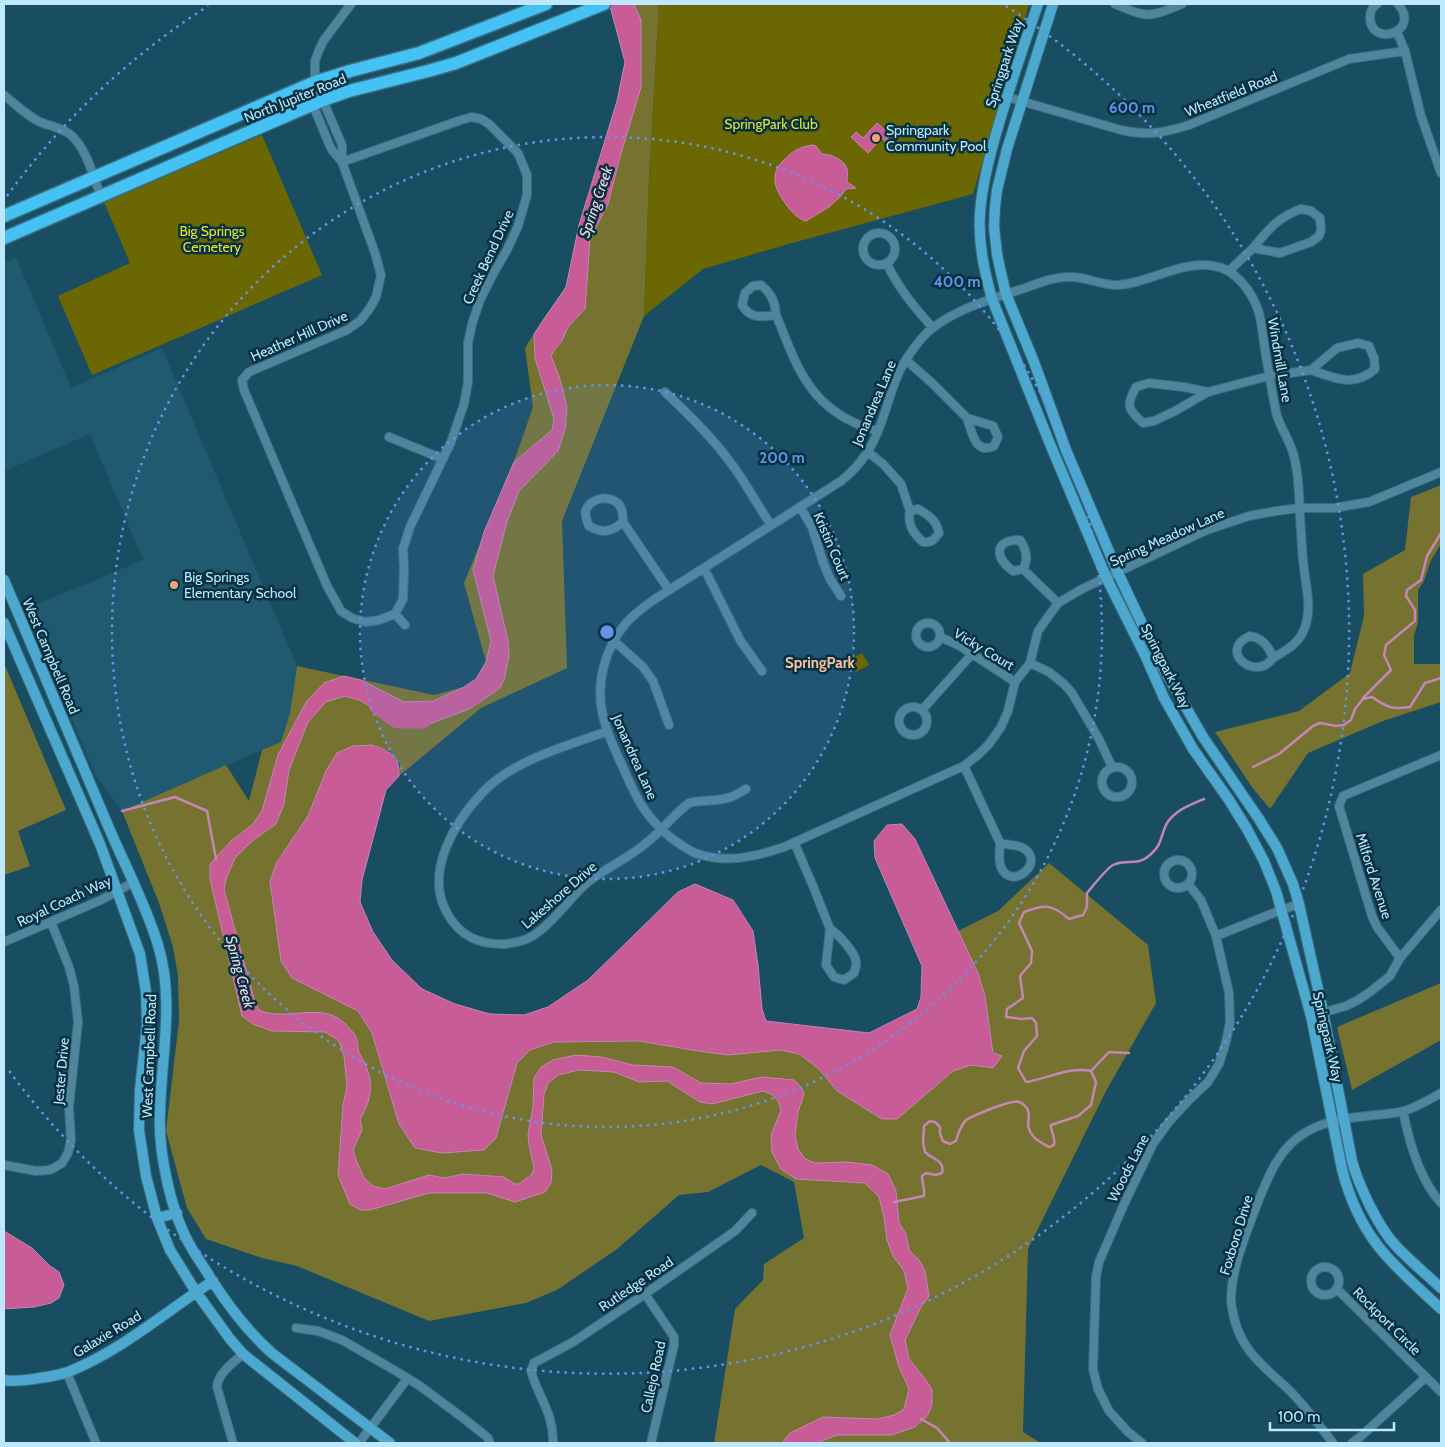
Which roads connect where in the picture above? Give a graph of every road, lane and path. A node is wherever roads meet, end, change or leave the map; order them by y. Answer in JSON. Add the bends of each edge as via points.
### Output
{"nodes":[{"id":1,"x":349,"y":4,"type":"edge"},
{"id":2,"x":546,"y":4,"type":"edge"},
{"id":3,"x":604,"y":4,"type":"edge"},
{"id":4,"x":1038,"y":4,"type":"edge"},
{"id":5,"x":1053,"y":4,"type":"edge"},
{"id":6,"x":1115,"y":4,"type":"edge"},
{"id":7,"x":1182,"y":4,"type":"edge"},
{"id":8,"x":1377,"y":4,"type":"edge"},
{"id":9,"x":1398,"y":4,"type":"edge"},
{"id":10,"x":1397,"y":32,"type":"junction"},
{"id":11,"x":1405,"y":51,"type":"junction"},
{"id":12,"x":315,"y":82,"type":"junction"},
{"id":13,"x":4,"y":95,"type":"edge"},
{"id":14,"x":1007,"y":97,"type":"junction"},
{"id":15,"x":1022,"y":101,"type":"junction"},
{"id":16,"x":318,"y":102,"type":"junction"},
{"id":17,"x":342,"y":162,"type":"junction"},
{"id":18,"x":1441,"y":173,"type":"edge"},
{"id":19,"x":94,"y":178,"type":"junction"},
{"id":20,"x":101,"y":196,"type":"junction"},
{"id":21,"x":4,"y":216,"type":"edge"},
{"id":22,"x":4,"y":238,"type":"edge"},
{"id":23,"x":1253,"y":248,"type":"junction"},
{"id":24,"x":887,"y":264,"type":"junction"},
{"id":25,"x":1229,"y":271,"type":"junction"},
{"id":26,"x":1006,"y":294,"type":"junction"},
{"id":27,"x":992,"y":299,"type":"junction"},
{"id":28,"x":776,"y":316,"type":"junction"},
{"id":29,"x":933,"y":328,"type":"junction"},
{"id":30,"x":906,"y":360,"type":"junction"},
{"id":31,"x":1311,"y":370,"type":"junction"},
{"id":32,"x":1269,"y":376,"type":"junction"},
{"id":33,"x":665,"y":392,"type":"dead end"},
{"id":34,"x":1208,"y":392,"type":"junction"},
{"id":35,"x":967,"y":418,"type":"junction"},
{"id":36,"x":878,"y":431,"type":"junction"},
{"id":37,"x":389,"y":437,"type":"dead end"},
{"id":38,"x":868,"y":452,"type":"junction"},
{"id":39,"x":443,"y":459,"type":"junction"},
{"id":40,"x":1441,"y":472,"type":"edge"},
{"id":41,"x":800,"y":506,"type":"junction"},
{"id":42,"x":1299,"y":508,"type":"junction"},
{"id":43,"x":910,"y":511,"type":"junction"},
{"id":44,"x":623,"y":522,"type":"junction"},
{"id":45,"x":771,"y":525,"type":"junction"},
{"id":46,"x":704,"y":568,"type":"junction"},
{"id":47,"x":1023,"y":569,"type":"dead end"},
{"id":48,"x":1118,"y":572,"type":"junction"},
{"id":49,"x":1106,"y":578,"type":"junction"},
{"id":50,"x":4,"y":580,"type":"edge"},
{"id":51,"x":669,"y":590,"type":"junction"},
{"id":52,"x":841,"y":596,"type":"dead end"},
{"id":53,"x":1058,"y":603,"type":"junction"},
{"id":54,"x":394,"y":614,"type":"junction"},
{"id":55,"x":4,"y":623,"type":"edge"},
{"id":56,"x":405,"y":625,"type":"dead end"},
{"id":57,"x":940,"y":637,"type":"dead end"},
{"id":58,"x":614,"y":641,"type":"junction"},
{"id":59,"x":34,"y":653,"type":"junction"},
{"id":60,"x":972,"y":654,"type":"junction"},
{"id":61,"x":1273,"y":658,"type":"junction"},
{"id":62,"x":20,"y":659,"type":"junction"},
{"id":63,"x":1030,"y":663,"type":"junction"},
{"id":64,"x":762,"y":671,"type":"dead end"},
{"id":65,"x":1015,"y":682,"type":"junction"},
{"id":66,"x":922,"y":710,"type":"dead end"},
{"id":67,"x":670,"y":726,"type":"dead end"},
{"id":68,"x":608,"y":731,"type":"junction"},
{"id":69,"x":1441,"y":755,"type":"edge"},
{"id":70,"x":964,"y":766,"type":"junction"},
{"id":71,"x":1112,"y":767,"type":"dead end"},
{"id":72,"x":746,"y":789,"type":"dead end"},
{"id":73,"x":661,"y":830,"type":"junction"},
{"id":74,"x":794,"y":842,"type":"junction"},
{"id":75,"x":1000,"y":843,"type":"junction"},
{"id":76,"x":134,"y":882,"type":"junction"},
{"id":77,"x":1188,"y":884,"type":"dead end"},
{"id":78,"x":118,"y":891,"type":"junction"},
{"id":79,"x":1299,"y":904,"type":"junction"},
{"id":80,"x":1281,"y":910,"type":"junction"},
{"id":81,"x":1441,"y":910,"type":"edge"},
{"id":82,"x":51,"y":922,"type":"junction"},
{"id":83,"x":830,"y":929,"type":"junction"},
{"id":84,"x":1216,"y":936,"type":"junction"},
{"id":85,"x":4,"y":942,"type":"edge"},
{"id":86,"x":1400,"y":958,"type":"junction"},
{"id":87,"x":1324,"y":1012,"type":"junction"},
{"id":88,"x":1311,"y":1016,"type":"junction"},
{"id":89,"x":1441,"y":1093,"type":"edge"},
{"id":90,"x":1403,"y":1111,"type":"junction"},
{"id":91,"x":1344,"y":1120,"type":"junction"},
{"id":92,"x":1333,"y":1122,"type":"junction"},
{"id":93,"x":4,"y":1165,"type":"edge"},
{"id":94,"x":1440,"y":1201,"type":"edge"},
{"id":95,"x":176,"y":1213,"type":"junction"},
{"id":96,"x":752,"y":1213,"type":"dead end"},
{"id":97,"x":157,"y":1218,"type":"junction"},
{"id":98,"x":213,"y":1281,"type":"junction"},
{"id":99,"x":1441,"y":1288,"type":"edge"},
{"id":100,"x":1337,"y":1289,"type":"dead end"},
{"id":101,"x":196,"y":1292,"type":"junction"},
{"id":102,"x":645,"y":1294,"type":"junction"},
{"id":103,"x":1441,"y":1309,"type":"edge"},
{"id":104,"x":296,"y":1328,"type":"dead end"},
{"id":105,"x":243,"y":1354,"type":"junction"},
{"id":106,"x":67,"y":1373,"type":"junction"},
{"id":107,"x":407,"y":1378,"type":"junction"},
{"id":108,"x":1425,"y":1378,"type":"junction"},
{"id":109,"x":4,"y":1380,"type":"edge"},
{"id":110,"x":1441,"y":1392,"type":"edge"},
{"id":111,"x":370,"y":1428,"type":"junction"},
{"id":112,"x":96,"y":1443,"type":"edge"},
{"id":113,"x":233,"y":1443,"type":"edge"},
{"id":114,"x":357,"y":1443,"type":"edge"},
{"id":115,"x":390,"y":1443,"type":"edge"},
{"id":116,"x":490,"y":1443,"type":"edge"},
{"id":117,"x":553,"y":1443,"type":"edge"},
{"id":118,"x":651,"y":1443,"type":"edge"},
{"id":119,"x":1142,"y":1443,"type":"edge"},
{"id":120,"x":1333,"y":1443,"type":"edge"},
{"id":121,"x":1352,"y":1443,"type":"edge"}],
"edges":[{"from":1,"to":12,"type":"street","name":"Heather Hill Drive","via":[[319,50],[315,61]]},
{"from":2,"to":12,"type":"main road","name":"North Jupiter Road","via":[[419,53]]},
{"from":3,"to":16,"type":"main road","name":"North Jupiter Road","via":[[456,63],[349,90]]},
{"from":4,"to":14,"type":"street","name":"Springpark Way"},
{"from":5,"to":15,"type":"street","name":"Springpark Way"},
{"from":6,"to":7,"type":"street","via":[[1142,15],[1157,14]]},
{"from":8,"to":10,"type":"street","via":[[1370,13],[1374,29],[1381,34]]},
{"from":9,"to":10,"type":"street","via":[[1404,18]]},
{"from":10,"to":11,"type":"street"},
{"from":11,"to":15,"type":"street","name":"Wheatfield Road","via":[[1349,59],[1189,125],[1153,133],[1121,130]]},
{"from":11,"to":18,"type":"street","via":[[1421,116]]},
{"from":12,"to":16,"type":"street","name":"Heather Hill Drive","via":[[312,94]]},
{"from":12,"to":19,"type":"main road","name":"North Jupiter Road"},
{"from":13,"to":19,"type":"street","via":[[36,120],[72,135],[80,145]]},
{"from":14,"to":15,"type":"street","name":"Wheatfield Road"},
{"from":14,"to":27,"type":"street","name":"Springpark Way","via":[[987,170],[980,211],[982,257]]},
{"from":15,"to":26,"type":"street","name":"Springpark Way","via":[[1007,149],[995,207],[997,254]]},
{"from":16,"to":17,"type":"street","name":"Heather Hill Drive","via":[[332,150]]},
{"from":16,"to":17,"type":"street","name":"Heather Hill Drive","via":[[342,145]]},
{"from":16,"to":20,"type":"main road","name":"North Jupiter Road"},
{"from":17,"to":39,"type":"street","name":"Creek Bend Drive","via":[[472,117],[489,124],[518,153],[527,175],[527,195],[518,226],[480,300],[472,324],[464,404]]},
{"from":17,"to":54,"type":"street","name":"Heather Hill Drive","via":[[381,275],[376,297],[360,321],[347,330],[249,372],[242,380],[327,586],[341,611],[366,622]]},
{"from":19,"to":20,"type":"street"},
{"from":19,"to":21,"type":"main road","name":"North Jupiter Road"},
{"from":20,"to":22,"type":"main road","name":"North Jupiter Road"},
{"from":23,"to":23,"type":"street","via":[[1271,226],[1290,213],[1302,209],[1320,218],[1319,236],[1310,242],[1280,253]]},
{"from":23,"to":25,"type":"street"},
{"from":24,"to":24,"type":"street","via":[[872,264],[863,252],[868,237],[875,233],[883,233],[895,243],[893,259]]},
{"from":24,"to":29,"type":"street","via":[[906,297]]},
{"from":25,"to":26,"type":"street","via":[[1198,265],[1114,285],[1071,277]]},
{"from":25,"to":32,"type":"street","name":"Windmill Lane","via":[[1252,297],[1259,313]]},
{"from":26,"to":27,"type":"street"},
{"from":26,"to":48,"type":"street","name":"Springpark Way","via":[[1066,450]]},
{"from":27,"to":29,"type":"street","name":"Jonandrea Lane"},
{"from":27,"to":49,"type":"street","name":"Springpark Way"},
{"from":28,"to":28,"type":"street","via":[[773,298],[768,291],[761,286],[753,286],[745,293],[742,305],[751,316]]},
{"from":28,"to":36,"type":"street","via":[[809,386],[837,412],[861,426]]},
{"from":29,"to":30,"type":"street","name":"Jonandrea Lane"},
{"from":30,"to":35,"type":"street"},
{"from":30,"to":36,"type":"street","name":"Jonandrea Lane"},
{"from":31,"to":31,"type":"street","via":[[1337,348],[1358,343],[1369,346],[1374,358],[1374,369],[1368,375],[1353,380]]},
{"from":31,"to":32,"type":"street"},
{"from":32,"to":34,"type":"street"},
{"from":32,"to":42,"type":"street","name":"Windmill Lane","via":[[1278,418],[1296,467]]},
{"from":33,"to":45,"type":"street","via":[[734,467]]},
{"from":34,"to":34,"type":"street","via":[[1149,383],[1136,387],[1129,399],[1130,408],[1143,423],[1175,411]]},
{"from":35,"to":35,"type":"street","via":[[993,426],[998,437],[994,446],[983,448],[979,445]]},
{"from":36,"to":38,"type":"street","name":"Jonandrea Lane"},
{"from":37,"to":39,"type":"street"},
{"from":38,"to":41,"type":"street","name":"Jonandrea Lane","via":[[841,481]]},
{"from":38,"to":43,"type":"street","via":[[901,484]]},
{"from":39,"to":54,"type":"street","name":"Creek Bend Drive","via":[[410,527],[403,549],[402,599]]},
{"from":40,"to":42,"type":"street","name":"Spring Meadow Lane","via":[[1369,502],[1334,508]]},
{"from":41,"to":45,"type":"street","name":"Jonandrea Lane"},
{"from":41,"to":52,"type":"street","name":"Kristin Court","via":[[812,527],[830,578]]},
{"from":42,"to":48,"type":"street","name":"Spring Meadow Lane","via":[[1249,516],[1207,530]]},
{"from":42,"to":61,"type":"street","name":"Windmill Lane","via":[[1308,591],[1305,627],[1293,646]]},
{"from":43,"to":43,"type":"street","via":[[909,524],[918,538],[923,542],[935,540],[939,533],[932,518],[918,509]]},
{"from":44,"to":44,"type":"street","via":[[620,506],[614,500],[599,499],[586,509],[589,526],[596,530],[614,529]]},
{"from":44,"to":51,"type":"street"},
{"from":45,"to":46,"type":"street","name":"Jonandrea Lane"},
{"from":46,"to":51,"type":"street","name":"Jonandrea Lane"},
{"from":46,"to":64,"type":"street","via":[[740,640]]},
{"from":47,"to":53,"type":"street"},
{"from":48,"to":49,"type":"street","name":"Spring Meadow Lane"},
{"from":48,"to":79,"type":"street","name":"Springpark Way","via":[[1184,705],[1277,848]]},
{"from":49,"to":53,"type":"street","name":"Jonandrea Lane"},
{"from":49,"to":80,"type":"street","name":"Springpark Way","via":[[1164,698],[1264,861]]},
{"from":50,"to":59,"type":"street","name":"West Campbell Road"},
{"from":51,"to":58,"type":"street","name":"Jonandrea Lane","via":[[633,616]]},
{"from":53,"to":63,"type":"street","name":"Jonandrea Lane","via":[[1038,631]]},
{"from":54,"to":56,"type":"street"},
{"from":55,"to":62,"type":"street","name":"West Campbell Road"},
{"from":57,"to":60,"type":"street","name":"Vicky Court"},
{"from":58,"to":67,"type":"street","via":[[637,660],[653,680]]},
{"from":58,"to":68,"type":"street","name":"Jonandrea Lane","via":[[600,688]]},
{"from":59,"to":62,"type":"street"},
{"from":59,"to":76,"type":"street","name":"West Campbell Road"},
{"from":60,"to":65,"type":"street","name":"Vicky Court"},
{"from":60,"to":66,"type":"street"},
{"from":61,"to":61,"type":"street","name":"Windmill Lane","via":[[1270,649],[1257,637],[1242,639],[1238,646],[1237,654],[1246,666],[1262,667]]},
{"from":62,"to":78,"type":"street","name":"West Campbell Road"},
{"from":63,"to":65,"type":"street","name":"Jonandrea Lane"},
{"from":63,"to":71,"type":"street","via":[[1049,672],[1072,693]]},
{"from":65,"to":70,"type":"street","name":"Jonandrea Lane","via":[[1001,727],[989,744]]},
{"from":68,"to":73,"type":"street","name":"Jonandrea Lane","via":[[635,795]]},
{"from":68,"to":73,"type":"street","name":"Lakeshore Drive","via":[[515,767],[475,800],[450,838],[442,860],[439,887],[449,916],[465,934],[478,940],[508,944],[525,940],[541,929],[589,882],[639,849]]},
{"from":69,"to":86,"type":"street","name":"Milford Avenue","via":[[1343,796],[1339,806],[1372,916]]},
{"from":70,"to":74,"type":"street","name":"Jonandrea Lane"},
{"from":70,"to":75,"type":"street"},
{"from":72,"to":73,"type":"street","name":"Lakeshore Drive","via":[[730,797],[689,803]]},
{"from":73,"to":74,"type":"street","name":"Jonandrea Lane","via":[[695,853],[721,859],[763,854]]},
{"from":74,"to":83,"type":"street"},
{"from":75,"to":75,"type":"street","via":[[1000,865],[1004,872],[1011,876],[1025,873],[1030,866],[1028,851]]},
{"from":76,"to":78,"type":"street","name":"Royal Coach Way"},
{"from":76,"to":95,"type":"street","name":"West Campbell Road","via":[[158,946],[165,980],[167,1006],[161,1144]]},
{"from":77,"to":84,"type":"street","name":"Woods Lane","via":[[1201,900]]},
{"from":78,"to":82,"type":"street","name":"Royal Coach Way"},
{"from":78,"to":97,"type":"street","name":"West Campbell Road","via":[[140,954],[146,992],[147,1026],[139,1130]]},
{"from":79,"to":80,"type":"street"},
{"from":79,"to":87,"type":"street","name":"Springpark Way"},
{"from":80,"to":84,"type":"street"},
{"from":80,"to":88,"type":"street","name":"Springpark Way"},
{"from":81,"to":86,"type":"street"},
{"from":82,"to":85,"type":"street","name":"Royal Coach Way"},
{"from":82,"to":93,"type":"street","name":"Jester Drive","via":[[69,966],[78,1022],[69,1106],[71,1140],[62,1163],[49,1170]]},
{"from":83,"to":83,"type":"street","via":[[826,965],[834,976],[844,980],[854,973],[856,960]]},
{"from":84,"to":119,"type":"street","name":"Woods Lane","via":[[1229,993],[1230,1022],[1219,1064],[1208,1082],[1188,1100],[1153,1144],[1124,1202],[1096,1277],[1093,1369],[1098,1389],[1109,1411]]},
{"from":86,"to":87,"type":"street","via":[[1390,976],[1370,992],[1358,1000]]},
{"from":87,"to":88,"type":"street"},
{"from":87,"to":91,"type":"street","name":"Springpark Way"},
{"from":88,"to":92,"type":"street","name":"Springpark Way"},
{"from":89,"to":90,"type":"street","name":"Foxboro Drive"},
{"from":90,"to":91,"type":"street","name":"Foxboro Drive"},
{"from":90,"to":94,"type":"street","via":[[1415,1157],[1428,1185]]},
{"from":91,"to":92,"type":"street","name":"Foxboro Drive"},
{"from":91,"to":99,"type":"street","name":"Springpark Way","via":[[1355,1171],[1378,1221],[1395,1245]]},
{"from":92,"to":103,"type":"street","name":"Springpark Way","via":[[1346,1185],[1370,1234],[1392,1261]]},
{"from":92,"to":120,"type":"street","name":"Foxboro Drive","via":[[1315,1127],[1297,1138],[1277,1161],[1249,1226],[1237,1263],[1231,1300],[1243,1344],[1310,1413]]},
{"from":95,"to":97,"type":"street"},
{"from":95,"to":98,"type":"street","name":"West Campbell Road","via":[[190,1246]]},
{"from":96,"to":102,"type":"street","name":"Rutledge Road","via":[[735,1231]]},
{"from":97,"to":101,"type":"street","name":"West Campbell Road","via":[[170,1250]]},
{"from":98,"to":101,"type":"street","name":"Galaxie Road"},
{"from":98,"to":111,"type":"street","name":"West Campbell Road","via":[[256,1338],[273,1354]]},
{"from":100,"to":108,"type":"street","name":"Rockport Circle"},
{"from":101,"to":105,"type":"street","name":"West Campbell Road"},
{"from":101,"to":106,"type":"street","name":"Galaxie Road","via":[[101,1357]]},
{"from":102,"to":117,"type":"street","name":"Rutledge Road","via":[[573,1342],[534,1363],[531,1371],[549,1413]]},
{"from":102,"to":118,"type":"street","name":"Callejo Road","via":[[674,1337]]},
{"from":104,"to":107,"type":"street","via":[[318,1331],[342,1340]]},
{"from":105,"to":113,"type":"street","via":[[225,1371],[217,1387]]},
{"from":105,"to":114,"type":"street","name":"West Campbell Road"},
{"from":106,"to":109,"type":"street","name":"Galaxie Road"},
{"from":106,"to":112,"type":"street"},
{"from":107,"to":111,"type":"street"},
{"from":107,"to":116,"type":"street","via":[[470,1423]]},
{"from":108,"to":110,"type":"street","name":"Rockport Circle"},
{"from":108,"to":121,"type":"street"},
{"from":111,"to":114,"type":"street"},
{"from":111,"to":115,"type":"street","name":"West Campbell Road"}]}
